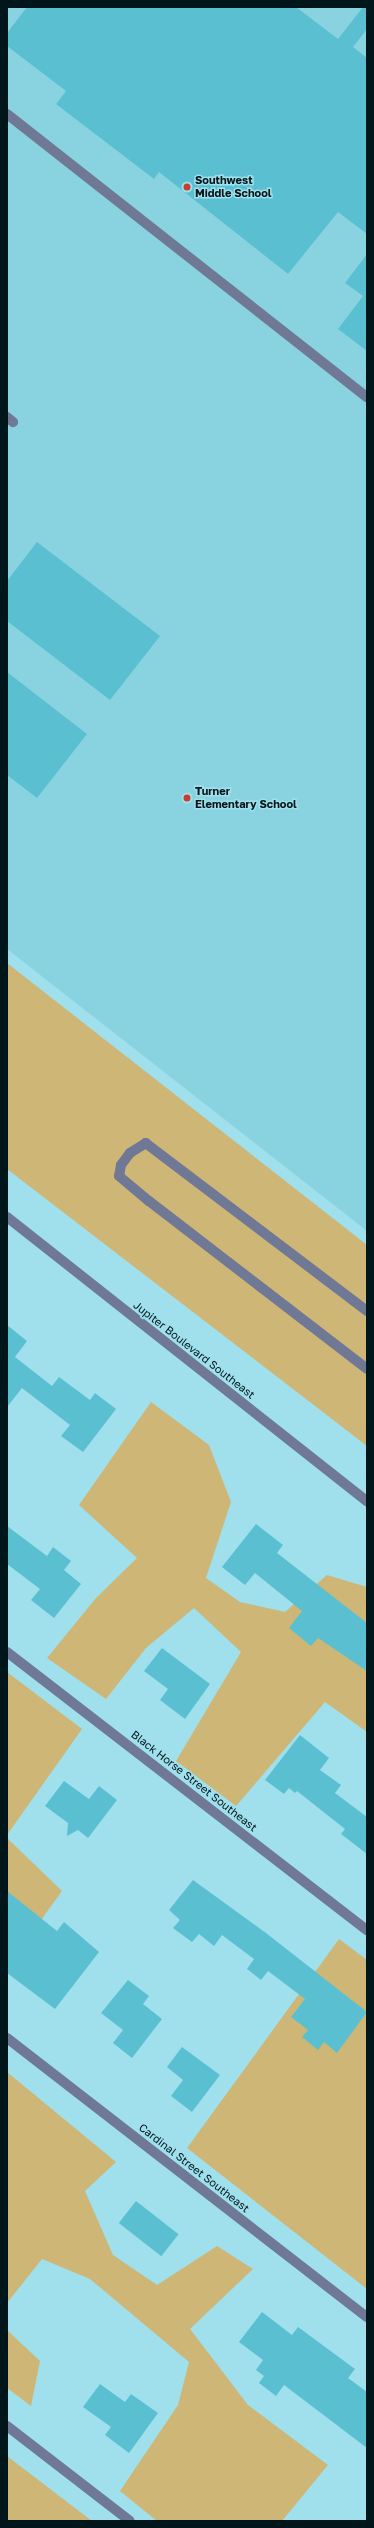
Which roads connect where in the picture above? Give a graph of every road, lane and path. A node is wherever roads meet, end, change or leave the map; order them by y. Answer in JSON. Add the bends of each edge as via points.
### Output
{"nodes":[{"id":1,"x":7,"y":114,"type":"edge"},
{"id":2,"x":367,"y":397,"type":"edge"},
{"id":3,"x":7,"y":1217,"type":"edge"},
{"id":4,"x":367,"y":1311,"type":"edge"},
{"id":5,"x":367,"y":1369,"type":"edge"},
{"id":6,"x":367,"y":1501,"type":"edge"},
{"id":7,"x":7,"y":1652,"type":"edge"},
{"id":8,"x":367,"y":1930,"type":"edge"},
{"id":9,"x":7,"y":2038,"type":"edge"},
{"id":10,"x":367,"y":2317,"type":"edge"},
{"id":11,"x":7,"y":2426,"type":"edge"},
{"id":12,"x":130,"y":2521,"type":"edge"}],
"edges":[{"from":1,"to":2,"type":"street"},
{"from":3,"to":6,"type":"street","name":"Jupiter Boulevard Southeast"},
{"from":4,"to":5,"type":"street","via":[[146,1144],[130,1153],[121,1165],[119,1176],[149,1201]]},
{"from":7,"to":8,"type":"street","name":"Black Horse Street Southeast"},
{"from":9,"to":10,"type":"street","name":"Cardinal Street Southeast"},
{"from":11,"to":12,"type":"street"}]}
